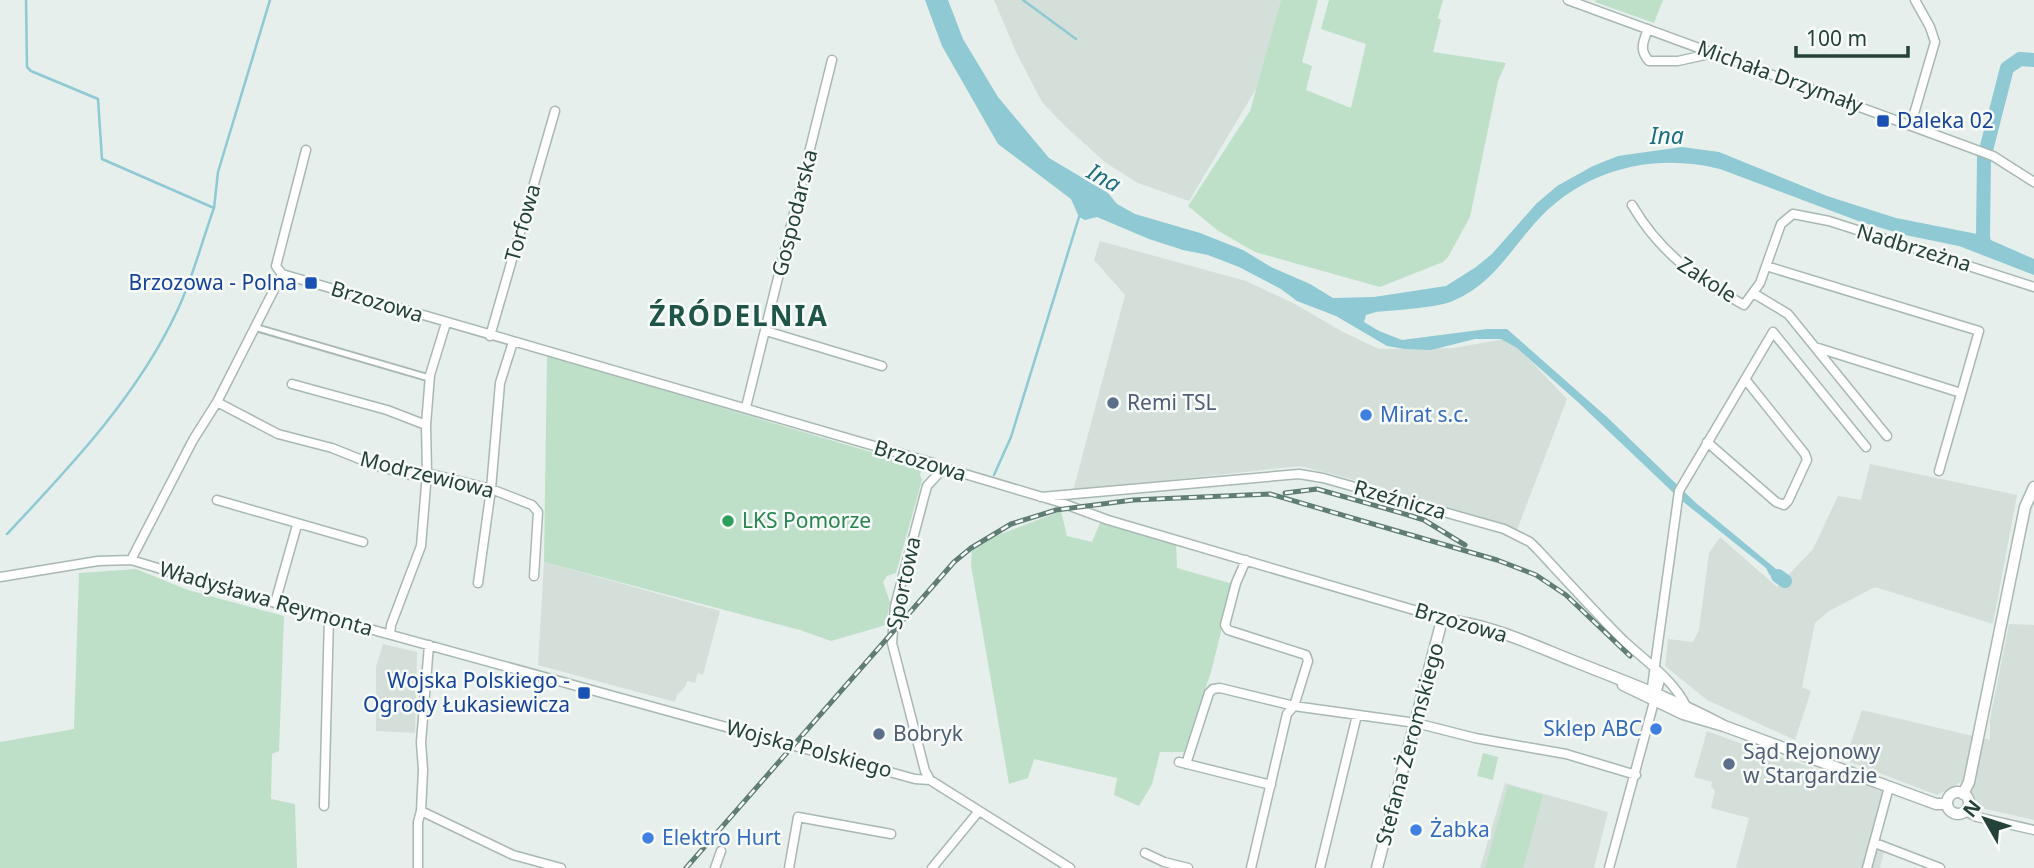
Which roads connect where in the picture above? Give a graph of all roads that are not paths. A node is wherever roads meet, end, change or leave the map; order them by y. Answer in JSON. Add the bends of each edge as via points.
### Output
{"nodes":[{"id":1,"x":1568,"y":0,"type":"edge"},
{"id":2,"x":1915,"y":0,"type":"edge"},
{"id":3,"x":1648,"y":29,"type":"junction"},
{"id":4,"x":1715,"y":53,"type":"junction"},
{"id":5,"x":832,"y":60,"type":"dead end"},
{"id":6,"x":555,"y":111,"type":"dead end"},
{"id":7,"x":1911,"y":124,"type":"junction"},
{"id":8,"x":306,"y":150,"type":"dead end"},
{"id":9,"x":2034,"y":182,"type":"edge"},
{"id":10,"x":1632,"y":205,"type":"dead end"},
{"id":11,"x":1793,"y":214,"type":"joint"},
{"id":12,"x":1766,"y":266,"type":"junction"},
{"id":13,"x":282,"y":274,"type":"junction"},
{"id":14,"x":2034,"y":287,"type":"edge"},
{"id":15,"x":1753,"y":293,"type":"junction"},
{"id":16,"x":446,"y":323,"type":"junction"},
{"id":17,"x":254,"y":327,"type":"junction"},
{"id":18,"x":766,"y":331,"type":"junction"},
{"id":19,"x":490,"y":336,"type":"junction"},
{"id":20,"x":513,"y":342,"type":"junction"},
{"id":21,"x":1815,"y":347,"type":"junction"},
{"id":22,"x":882,"y":366,"type":"dead end"},
{"id":23,"x":429,"y":378,"type":"junction"},
{"id":24,"x":1745,"y":379,"type":"junction"},
{"id":25,"x":292,"y":384,"type":"dead end"},
{"id":26,"x":1961,"y":393,"type":"junction"},
{"id":27,"x":217,"y":402,"type":"junction"},
{"id":28,"x":746,"y":407,"type":"junction"},
{"id":29,"x":426,"y":425,"type":"junction"},
{"id":30,"x":1887,"y":436,"type":"dead end"},
{"id":31,"x":1707,"y":442,"type":"junction"},
{"id":32,"x":1866,"y":447,"type":"dead end"},
{"id":33,"x":1939,"y":471,"type":"dead end"},
{"id":34,"x":940,"y":472,"type":"junction"},
{"id":35,"x":426,"y":473,"type":"junction"},
{"id":36,"x":2034,"y":487,"type":"edge"},
{"id":37,"x":491,"y":489,"type":"junction"},
{"id":38,"x":1041,"y":496,"type":"junction"},
{"id":39,"x":217,"y":500,"type":"dead end"},
{"id":40,"x":297,"y":525,"type":"junction"},
{"id":41,"x":363,"y":542,"type":"dead end"},
{"id":42,"x":131,"y":560,"type":"junction"},
{"id":43,"x":1245,"y":560,"type":"junction"},
{"id":44,"x":534,"y":576,"type":"dead end"},
{"id":45,"x":0,"y":577,"type":"edge"},
{"id":46,"x":478,"y":583,"type":"dead end"},
{"id":47,"x":275,"y":603,"type":"junction"},
{"id":48,"x":329,"y":618,"type":"junction"},
{"id":49,"x":1442,"y":620,"type":"junction"},
{"id":50,"x":390,"y":634,"type":"junction"},
{"id":51,"x":429,"y":645,"type":"junction"},
{"id":52,"x":1658,"y":672,"type":"junction"},
{"id":53,"x":528,"y":673,"type":"joint"},
{"id":54,"x":1655,"y":698,"type":"junction"},
{"id":55,"x":1294,"y":706,"type":"junction"},
{"id":56,"x":1686,"y":706,"type":"junction"},
{"id":57,"x":1357,"y":715,"type":"junction"},
{"id":58,"x":1416,"y":723,"type":"junction"},
{"id":59,"x":1724,"y":726,"type":"junction"},
{"id":60,"x":1636,"y":775,"type":"junction"},
{"id":61,"x":930,"y":780,"type":"junction"},
{"id":62,"x":1271,"y":785,"type":"junction"},
{"id":63,"x":1889,"y":787,"type":"junction"},
{"id":64,"x":1963,"y":794,"type":"junction"},
{"id":65,"x":1947,"y":804,"type":"junction"},
{"id":66,"x":324,"y":806,"type":"dead end"},
{"id":67,"x":421,"y":811,"type":"junction"},
{"id":68,"x":979,"y":811,"type":"junction"},
{"id":69,"x":1965,"y":811,"type":"junction"},
{"id":70,"x":2034,"y":830,"type":"edge"},
{"id":71,"x":891,"y":834,"type":"dead end"},
{"id":72,"x":1875,"y":843,"type":"junction"},
{"id":73,"x":722,"y":851,"type":"dead end"},
{"id":74,"x":1145,"y":853,"type":"dead end"},
{"id":75,"x":1164,"y":865,"type":"edge"},
{"id":76,"x":542,"y":866,"type":"edge"},
{"id":77,"x":418,"y":868,"type":"edge"},
{"id":78,"x":561,"y":868,"type":"edge"},
{"id":79,"x":715,"y":868,"type":"edge"},
{"id":80,"x":789,"y":868,"type":"edge"},
{"id":81,"x":932,"y":868,"type":"edge"},
{"id":82,"x":1070,"y":868,"type":"edge"},
{"id":83,"x":1188,"y":868,"type":"edge"},
{"id":84,"x":1251,"y":868,"type":"edge"},
{"id":85,"x":1320,"y":868,"type":"edge"},
{"id":86,"x":1377,"y":868,"type":"edge"},
{"id":87,"x":1609,"y":868,"type":"edge"},
{"id":88,"x":1867,"y":868,"type":"edge"},
{"id":89,"x":1940,"y":868,"type":"edge"}],
"edges":[{"from":1,"to":3,"type":"street","name":"Michała Drzymały"},
{"from":2,"to":7,"type":"street","via":[[1936,42]]},
{"from":3,"to":4,"type":"street","name":"Michała Drzymały"},
{"from":3,"to":4,"type":"street","via":[[1642,48],[1649,61]]},
{"from":4,"to":7,"type":"street","name":"Michała Drzymały"},
{"from":5,"to":18,"type":"street","name":"Gospodarska"},
{"from":6,"to":19,"type":"street","name":"Torfowa"},
{"from":7,"to":9,"type":"street","name":"Michała Drzymały","via":[[1993,156]]},
{"from":8,"to":13,"type":"street","via":[[276,266]]},
{"from":10,"to":15,"type":"street","name":"Zakole","via":[[1671,257],[1744,305]]},
{"from":11,"to":12,"type":"street","name":"Zakole","via":[[1782,224]]},
{"from":11,"to":14,"type":"street","name":"Nadbrzeżna","via":[[1829,221]]},
{"from":12,"to":15,"type":"street","name":"Zakole"},
{"from":12,"to":26,"type":"street","via":[[1979,331]]},
{"from":13,"to":16,"type":"street","name":"Brzozowa"},
{"from":13,"to":17,"type":"street"},
{"from":15,"to":21,"type":"street","via":[[1788,314]]},
{"from":16,"to":19,"type":"street","name":"Brzozowa"},
{"from":16,"to":23,"type":"street"},
{"from":17,"to":23,"type":"street"},
{"from":17,"to":27,"type":"street"},
{"from":18,"to":22,"type":"street"},
{"from":18,"to":28,"type":"street","name":"Gospodarska"},
{"from":19,"to":20,"type":"street","name":"Brzozowa"},
{"from":20,"to":28,"type":"street","name":"Brzozowa"},
{"from":20,"to":37,"type":"street","via":[[500,383]]},
{"from":21,"to":26,"type":"street"},
{"from":21,"to":30,"type":"street"},
{"from":23,"to":29,"type":"street"},
{"from":24,"to":31,"type":"street"},
{"from":24,"to":31,"type":"street","via":[[1805,454],[1807,460],[1788,501],[1784,505],[1776,502]]},
{"from":24,"to":32,"type":"street","via":[[1773,332]]},
{"from":25,"to":29,"type":"street"},
{"from":26,"to":33,"type":"street"},
{"from":27,"to":35,"type":"street","name":"Modrzewiowa","via":[[278,435],[411,475]]},
{"from":27,"to":42,"type":"street"},
{"from":28,"to":34,"type":"street","name":"Brzozowa","via":[[933,463]]},
{"from":29,"to":35,"type":"street"},
{"from":31,"to":52,"type":"street","via":[[1683,482],[1677,504]]},
{"from":34,"to":38,"type":"street","name":"Brzozowa","via":[[948,469]]},
{"from":34,"to":61,"type":"street","name":"Sportowa","via":[[927,486],[895,606],[892,643]]},
{"from":35,"to":37,"type":"street","name":"Modrzewiowa"},
{"from":35,"to":50,"type":"street","via":[[421,546]]},
{"from":36,"to":64,"type":"street","via":[[2025,507]]},
{"from":37,"to":44,"type":"street","name":"Modrzewiowa","via":[[532,505],[538,512]]},
{"from":37,"to":46,"type":"street"},
{"from":38,"to":43,"type":"street","name":"Brzozowa"},
{"from":38,"to":52,"type":"street","name":"Rzeźnicza","via":[[1299,474],[1504,529],[1530,542]]},
{"from":39,"to":40,"type":"street"},
{"from":40,"to":41,"type":"street"},
{"from":40,"to":47,"type":"street"},
{"from":42,"to":45,"type":"street","name":"Władysława Reymonta"},
{"from":42,"to":47,"type":"street","name":"Władysława Reymonta"},
{"from":43,"to":49,"type":"street","name":"Brzozowa"},
{"from":43,"to":55,"type":"street","via":[[1226,625],[1228,630],[1308,658]]},
{"from":47,"to":48,"type":"street","name":"Władysława Reymonta"},
{"from":48,"to":50,"type":"street","name":"Władysława Reymonta"},
{"from":48,"to":66,"type":"street"},
{"from":49,"to":54,"type":"street","name":"Brzozowa","via":[[1517,639],[1640,685]]},
{"from":49,"to":58,"type":"street","name":"Stefana Żeromskiego"},
{"from":50,"to":51,"type":"street","name":"Władysława Reymonta"},
{"from":51,"to":53,"type":"street","name":"Władysława Reymonta"},
{"from":51,"to":67,"type":"street"},
{"from":52,"to":54,"type":"street","via":[[1652,687]]},
{"from":52,"to":56,"type":"street","name":"Rzeźnicza"},
{"from":53,"to":61,"type":"street","name":"Wojska Polskiego"},
{"from":54,"to":56,"type":"street"},
{"from":54,"to":59,"type":"street","via":[[1704,722]]},
{"from":54,"to":60,"type":"street"},
{"from":55,"to":57,"type":"street"},
{"from":55,"to":62,"type":"street","via":[[1287,714]]},
{"from":55,"to":62,"type":"street","via":[[1213,689],[1182,763]]},
{"from":56,"to":59,"type":"street"},
{"from":57,"to":58,"type":"street"},
{"from":57,"to":85,"type":"street"},
{"from":58,"to":60,"type":"street","via":[[1566,754]]},
{"from":58,"to":86,"type":"street","name":"Stefana Żeromskiego"},
{"from":59,"to":63,"type":"street"},
{"from":60,"to":87,"type":"street"},
{"from":61,"to":68,"type":"street","name":"Wojska Polskiego"},
{"from":62,"to":84,"type":"street"},
{"from":63,"to":65,"type":"street"},
{"from":63,"to":72,"type":"street"},
{"from":64,"to":65,"type":"street","via":[[1952,794]]},
{"from":64,"to":69,"type":"street","via":[[1968,800]]},
{"from":65,"to":69,"type":"street","via":[[1951,812]]},
{"from":67,"to":76,"type":"street"},
{"from":67,"to":77,"type":"street"},
{"from":68,"to":81,"type":"street"},
{"from":68,"to":82,"type":"street","name":"Wojska Polskiego"},
{"from":69,"to":70,"type":"street"},
{"from":71,"to":80,"type":"street","via":[[798,817]]},
{"from":72,"to":88,"type":"street"},
{"from":72,"to":89,"type":"street"},
{"from":73,"to":79,"type":"street"},
{"from":74,"to":75,"type":"street"},
{"from":75,"to":83,"type":"street"},
{"from":76,"to":78,"type":"street"}]}
